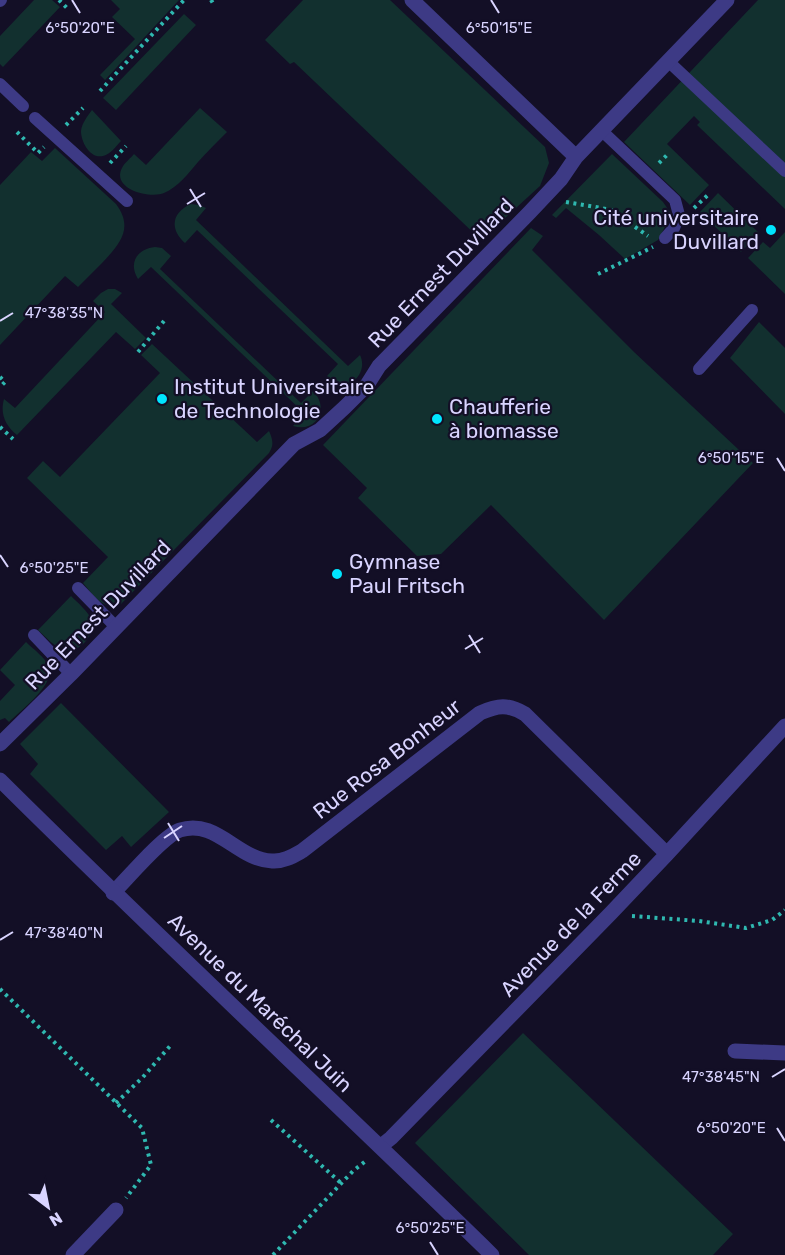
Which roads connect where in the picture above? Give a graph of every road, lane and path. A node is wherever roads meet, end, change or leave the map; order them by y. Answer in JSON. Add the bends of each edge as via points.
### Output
{"nodes":[{"id":1,"x":59,"y":0,"type":"edge"},
{"id":2,"x":184,"y":0,"type":"edge"},
{"id":3,"x":211,"y":0,"type":"edge"},
{"id":4,"x":412,"y":0,"type":"edge"},
{"id":5,"x":727,"y":0,"type":"edge"},
{"id":6,"x":214,"y":5,"type":"dead end"},
{"id":7,"x":68,"y":9,"type":"dead end"},
{"id":8,"x":668,"y":62,"type":"junction"},
{"id":9,"x":0,"y":84,"type":"edge"},
{"id":10,"x":100,"y":91,"type":"dead end"},
{"id":11,"x":23,"y":106,"type":"dead end"},
{"id":12,"x":35,"y":118,"type":"dead end"},
{"id":13,"x":602,"y":132,"type":"junction"},
{"id":14,"x":126,"y":146,"type":"dead end"},
{"id":15,"x":576,"y":156,"type":"junction"},
{"id":16,"x":785,"y":171,"type":"edge"},
{"id":17,"x":100,"y":175,"type":"junction"},
{"id":18,"x":127,"y":201,"type":"dead end"},
{"id":19,"x":539,"y":203,"type":"junction"},
{"id":20,"x":650,"y":237,"type":"dead end"},
{"id":21,"x":665,"y":238,"type":"dead end"},
{"id":22,"x":647,"y":248,"type":"dead end"},
{"id":23,"x":598,"y":274,"type":"dead end"},
{"id":24,"x":752,"y":310,"type":"dead end"},
{"id":25,"x":164,"y":321,"type":"dead end"},
{"id":26,"x":138,"y":352,"type":"dead end"},
{"id":27,"x":699,"y":369,"type":"dead end"},
{"id":28,"x":0,"y":377,"type":"edge"},
{"id":29,"x":0,"y":387,"type":"edge"},
{"id":30,"x":0,"y":427,"type":"edge"},
{"id":31,"x":13,"y":439,"type":"dead end"},
{"id":32,"x":78,"y":588,"type":"dead end"},
{"id":33,"x":116,"y":627,"type":"junction"},
{"id":34,"x":33,"y":634,"type":"dead end"},
{"id":35,"x":71,"y":674,"type":"junction"},
{"id":36,"x":785,"y":726,"type":"edge"},
{"id":37,"x":0,"y":744,"type":"edge"},
{"id":38,"x":0,"y":780,"type":"edge"},
{"id":39,"x":668,"y":854,"type":"junction"},
{"id":40,"x":114,"y":893,"type":"junction"},
{"id":41,"x":785,"y":910,"type":"edge"},
{"id":42,"x":612,"y":913,"type":"junction"},
{"id":43,"x":0,"y":989,"type":"edge"},
{"id":44,"x":170,"y":1046,"type":"dead end"},
{"id":45,"x":735,"y":1051,"type":"dead end"},
{"id":46,"x":785,"y":1053,"type":"edge"},
{"id":47,"x":116,"y":1103,"type":"junction"},
{"id":48,"x":271,"y":1120,"type":"dead end"},
{"id":49,"x":381,"y":1146,"type":"junction"},
{"id":50,"x":342,"y":1184,"type":"junction"},
{"id":51,"x":116,"y":1210,"type":"joint"},
{"id":52,"x":73,"y":1255,"type":"edge"},
{"id":53,"x":273,"y":1255,"type":"edge"},
{"id":54,"x":492,"y":1255,"type":"edge"}],
"edges":[{"from":1,"to":7,"type":"path"},
{"from":2,"to":10,"type":"path"},
{"from":3,"to":6,"type":"path"},
{"from":4,"to":15,"type":"street"},
{"from":5,"to":8,"type":"street","name":"Rue Ernest Duvillard"},
{"from":8,"to":13,"type":"street","name":"Rue Ernest Duvillard"},
{"from":8,"to":16,"type":"lane"},
{"from":9,"to":11,"type":"lane"},
{"from":12,"to":17,"type":"lane"},
{"from":13,"to":15,"type":"street","name":"Rue Ernest Duvillard"},
{"from":13,"to":21,"type":"lane","via":[[675,200],[679,215]]},
{"from":14,"to":17,"type":"path"},
{"from":15,"to":19,"type":"street","name":"Rue Ernest Duvillard"},
{"from":17,"to":18,"type":"lane"},
{"from":19,"to":20,"type":"path","via":[[569,202],[611,210]]},
{"from":19,"to":33,"type":"street","name":"Rue Ernest Duvillard","via":[[379,366],[367,385],[320,430],[294,444]]},
{"from":22,"to":23,"type":"path"},
{"from":24,"to":27,"type":"lane"},
{"from":25,"to":26,"type":"path"},
{"from":28,"to":29,"type":"path","via":[[5,382]]},
{"from":30,"to":31,"type":"path"},
{"from":32,"to":33,"type":"lane"},
{"from":33,"to":35,"type":"street","name":"Rue Ernest Duvillard"},
{"from":34,"to":35,"type":"lane"},
{"from":35,"to":37,"type":"street","name":"Rue Ernest Duvillard"},
{"from":36,"to":39,"type":"street","name":"Avenue de la Ferme"},
{"from":38,"to":40,"type":"street","name":"Avenue du Maréchal Juin"},
{"from":39,"to":40,"type":"street","name":"Rue Rosa Bonheur","via":[[525,714],[499,706],[480,713],[287,859],[274,861],[251,855],[209,830],[179,830]]},
{"from":39,"to":42,"type":"street","name":"Avenue de la Ferme"},
{"from":40,"to":49,"type":"street","name":"Avenue du Maréchal Juin"},
{"from":41,"to":42,"type":"path","via":[[772,920],[746,928]]},
{"from":42,"to":49,"type":"street","name":"Avenue de la Ferme"},
{"from":43,"to":47,"type":"path"},
{"from":44,"to":47,"type":"path"},
{"from":45,"to":46,"type":"street"},
{"from":47,"to":51,"type":"path","via":[[142,1128],[152,1165]]},
{"from":48,"to":50,"type":"path"},
{"from":49,"to":50,"type":"path"},
{"from":49,"to":54,"type":"street","name":"Avenue du Maréchal Juin"},
{"from":50,"to":53,"type":"path"},
{"from":51,"to":52,"type":"street"}]}
